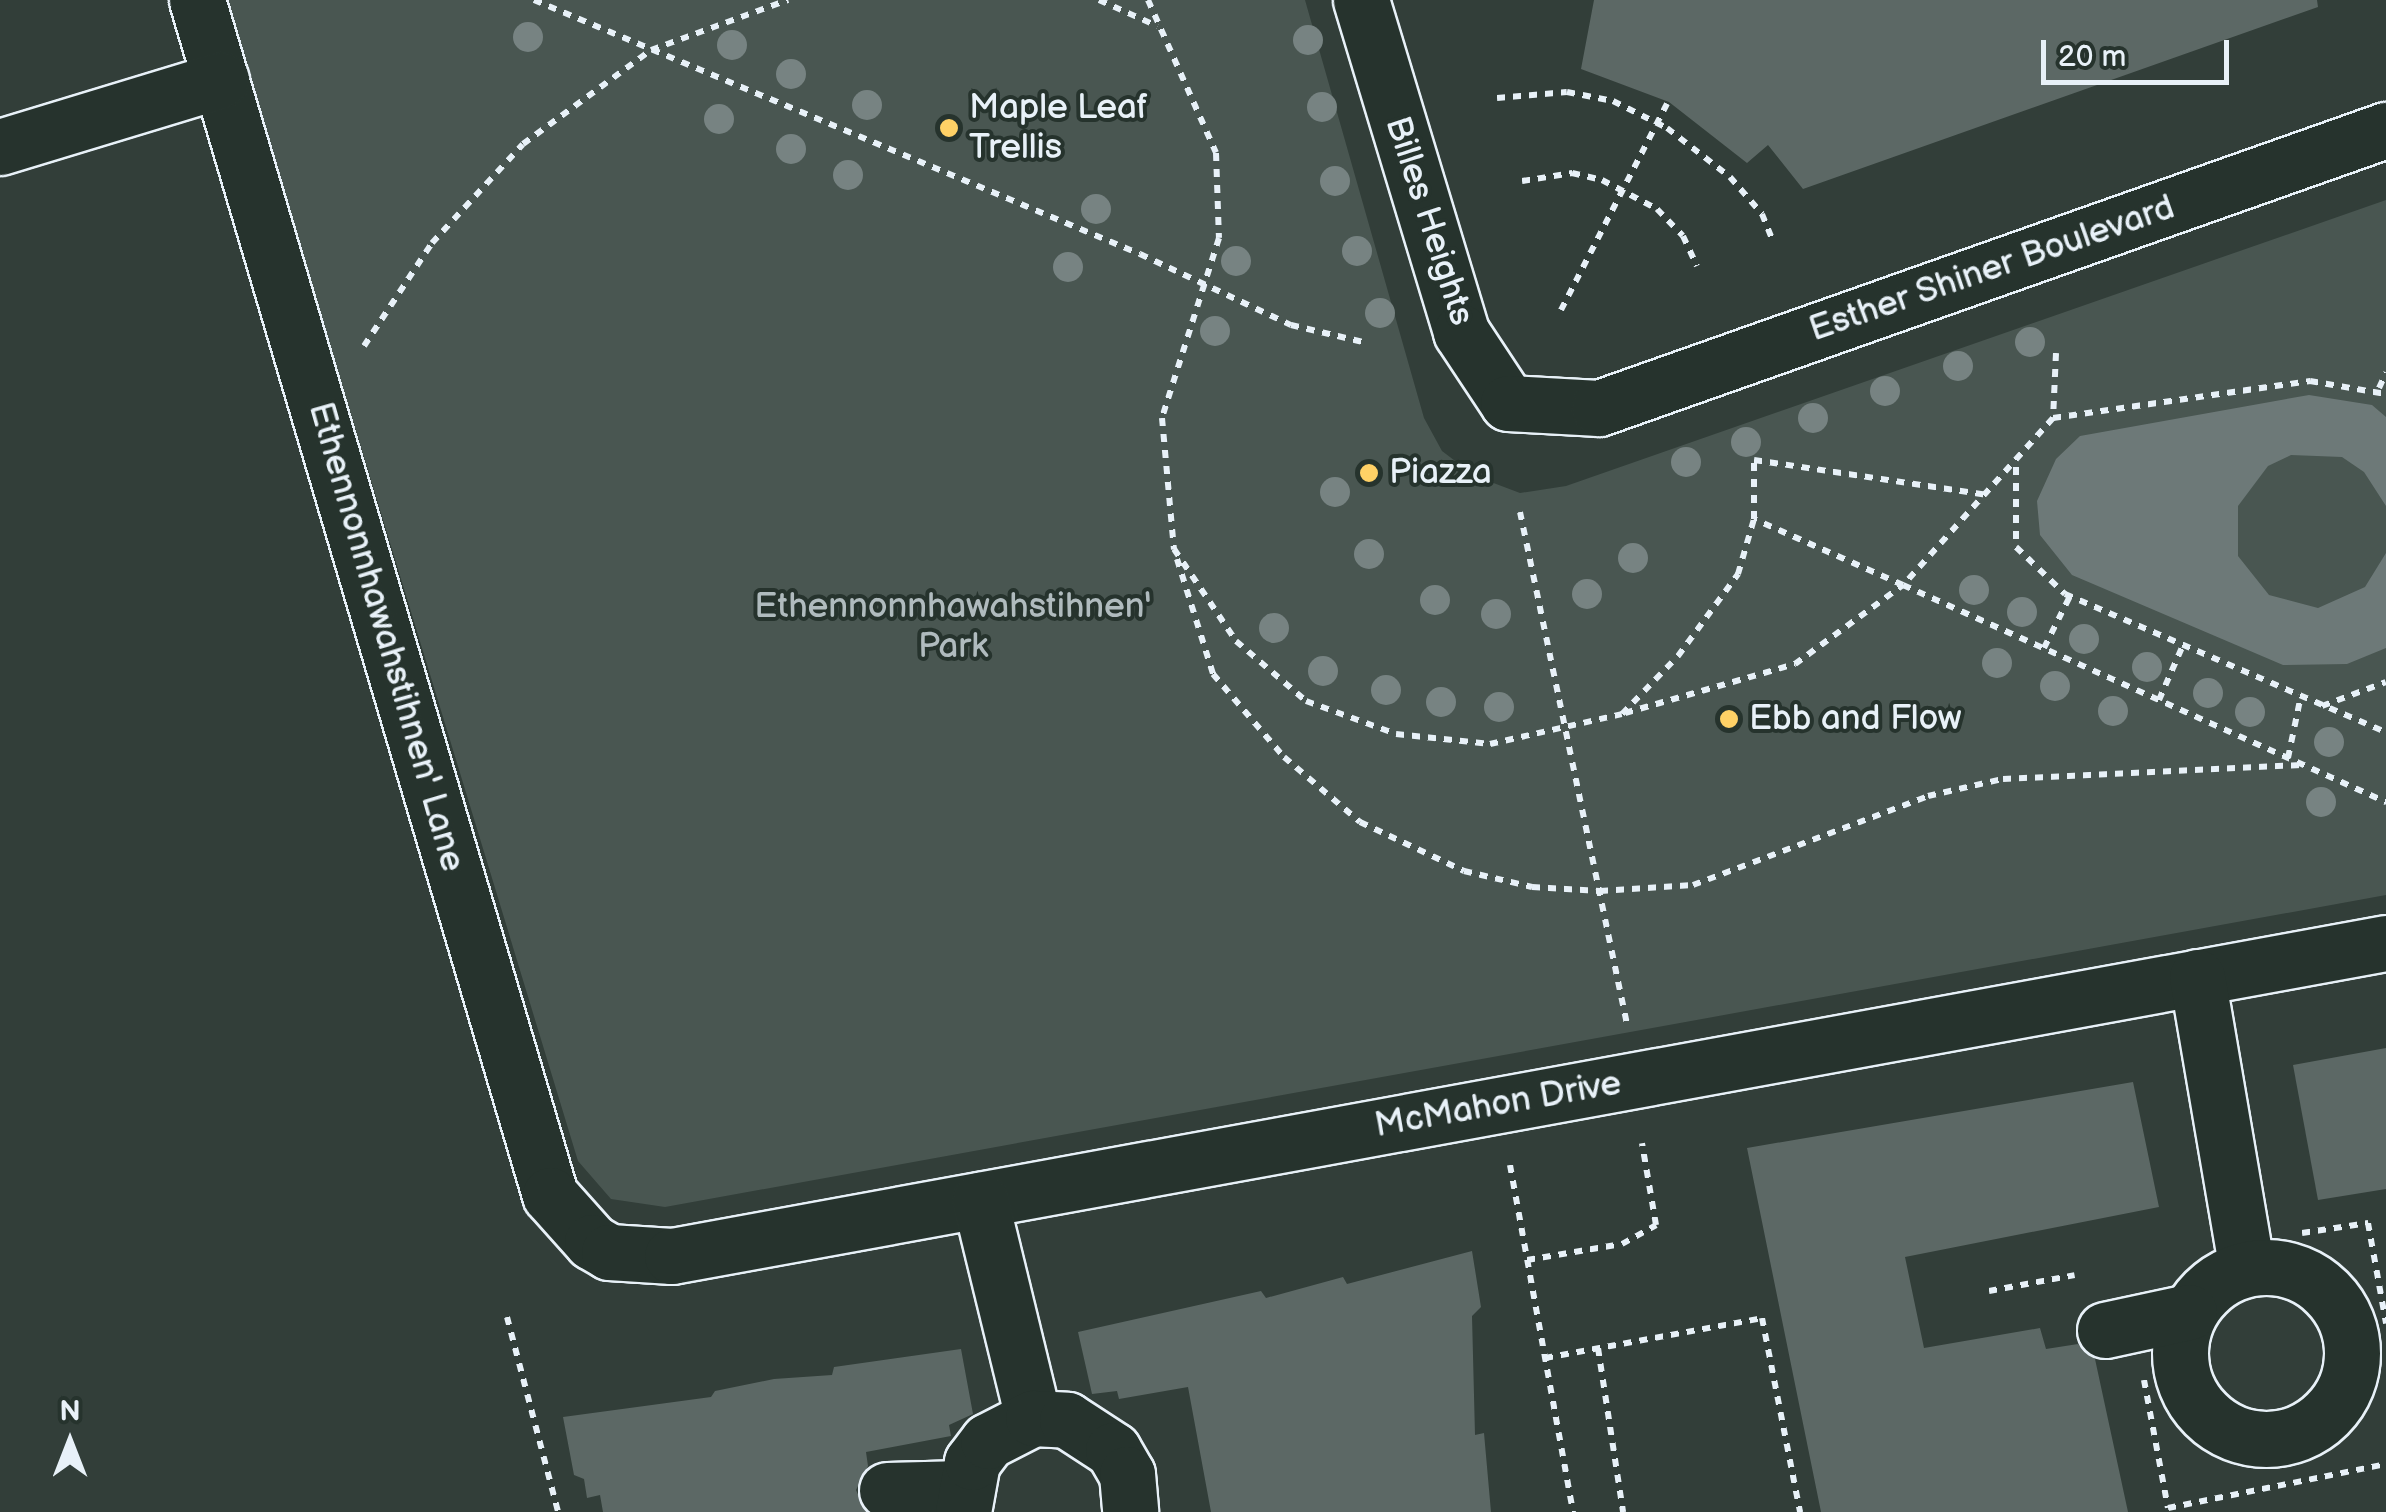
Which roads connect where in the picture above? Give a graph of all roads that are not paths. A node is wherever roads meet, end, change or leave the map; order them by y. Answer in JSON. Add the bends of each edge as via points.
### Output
{"nodes":[{"id":1,"x":197,"y":0,"type":"edge"},
{"id":2,"x":1360,"y":0,"type":"edge"},
{"id":3,"x":221,"y":80,"type":"junction"},
{"id":4,"x":2386,"y":130,"type":"edge"},
{"id":5,"x":0,"y":147,"type":"edge"},
{"id":6,"x":1599,"y":408,"type":"joint"},
{"id":7,"x":2386,"y":944,"type":"edge"},
{"id":8,"x":2197,"y":978,"type":"junction"},
{"id":9,"x":980,"y":1200,"type":"junction"},
{"id":10,"x":609,"y":1252,"type":"joint"},
{"id":11,"x":2267,"y":1252,"type":"junction"},
{"id":12,"x":2190,"y":1312,"type":"junction"},
{"id":13,"x":2119,"y":1326,"type":"road end"},
{"id":14,"x":1033,"y":1418,"type":"junction"},
{"id":15,"x":887,"y":1490,"type":"dead end"},
{"id":16,"x":963,"y":1500,"type":"edge"},
{"id":17,"x":1130,"y":1512,"type":"edge"}],
"edges":[{"from":1,"to":3,"type":"street","name":"Ethennonnhawahstihnen' Lane"},
{"from":2,"to":6,"type":"street","name":"Billes Heights","via":[[1461,332],[1508,403]]},
{"from":3,"to":5,"type":"street"},
{"from":3,"to":10,"type":"street","name":"Ethennonnhawahstihnen' Lane","via":[[550,1194]]},
{"from":4,"to":6,"type":"street","name":"Esther Shiner Boulevard"},
{"from":7,"to":8,"type":"street","name":"McMahon Drive"},
{"from":8,"to":9,"type":"street","name":"McMahon Drive"},
{"from":8,"to":11,"type":"street"},
{"from":9,"to":10,"type":"street","name":"McMahon Drive","via":[[672,1256]]},
{"from":9,"to":14,"type":"street"},
{"from":11,"to":12,"type":"street","via":[[2211,1285]]},
{"from":11,"to":12,"type":"street","via":[[2339,1307],[2350,1333],[2352,1362],[2328,1414],[2278,1438],[2222,1428],[2186,1387],[2179,1360]]},
{"from":12,"to":13,"type":"street"},
{"from":14,"to":16,"type":"street","via":[[988,1441]]},
{"from":14,"to":17,"type":"street","via":[[1067,1420],[1113,1450],[1127,1474]]},
{"from":15,"to":16,"type":"street"}]}
